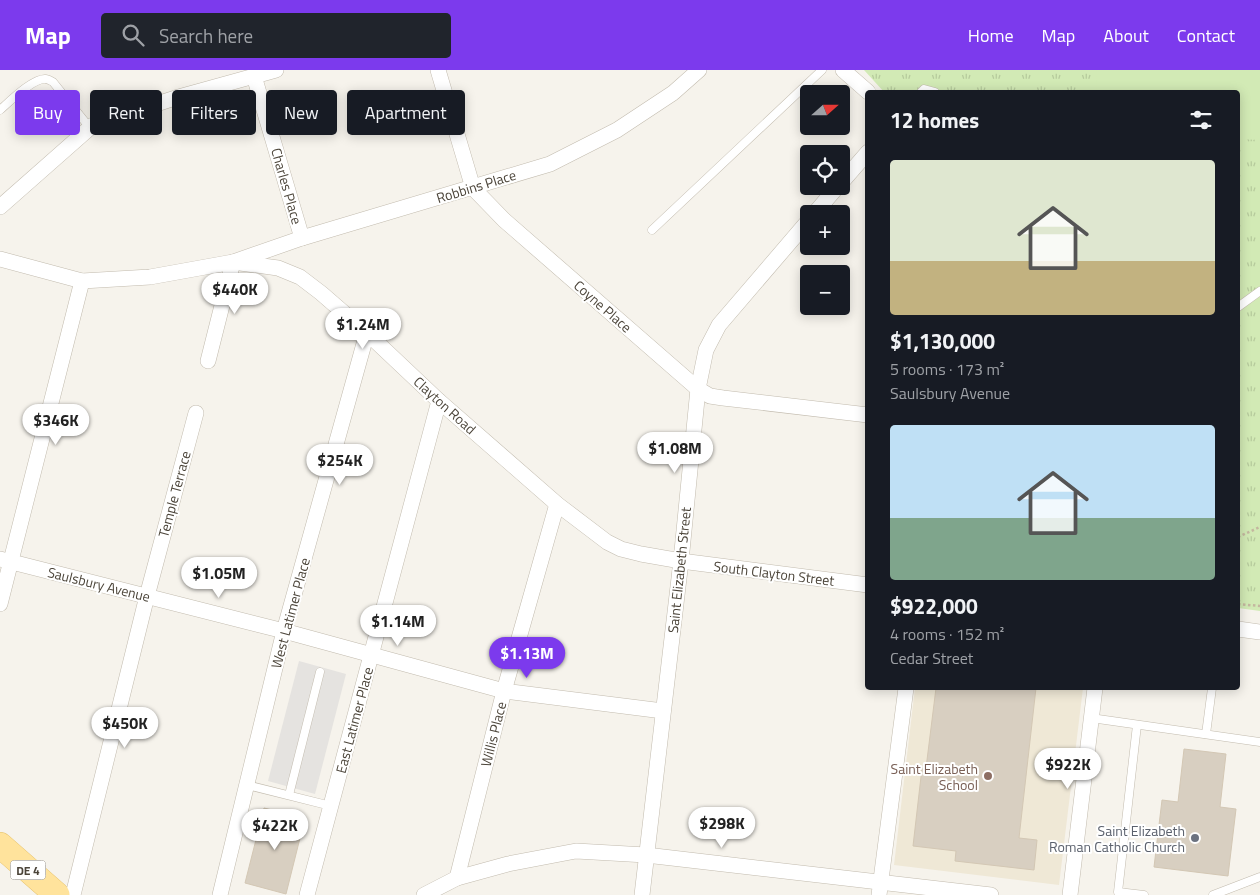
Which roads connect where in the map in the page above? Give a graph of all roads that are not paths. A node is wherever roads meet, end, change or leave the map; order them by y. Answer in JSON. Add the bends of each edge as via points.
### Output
{"nodes":[{"id":1,"x":438,"y":70,"type":"edge"},
{"id":2,"x":699,"y":70,"type":"edge"},
{"id":3,"x":822,"y":70,"type":"edge"},
{"id":4,"x":843,"y":70,"type":"edge"},
{"id":5,"x":264,"y":73,"type":"edge"},
{"id":6,"x":866,"y":90,"type":"edge"},
{"id":7,"x":162,"y":102,"type":"edge"},
{"id":8,"x":0,"y":110,"type":"edge"},
{"id":9,"x":90,"y":126,"type":"edge"},
{"id":10,"x":90,"y":128,"type":"edge"},
{"id":11,"x":865,"y":155,"type":"edge"},
{"id":12,"x":850,"y":173,"type":"edge"},
{"id":13,"x":473,"y":188,"type":"junction"},
{"id":14,"x":830,"y":195,"type":"edge"},
{"id":15,"x":822,"y":205,"type":"edge"},
{"id":16,"x":0,"y":207,"type":"edge"},
{"id":17,"x":652,"y":230,"type":"dead end"},
{"id":18,"x":800,"y":230,"type":"edge"},
{"id":19,"x":302,"y":238,"type":"junction"},
{"id":20,"x":0,"y":259,"type":"edge"},
{"id":21,"x":233,"y":262,"type":"junction"},
{"id":22,"x":82,"y":281,"type":"junction"},
{"id":23,"x":1260,"y":291,"type":"edge"},
{"id":24,"x":1240,"y":306,"type":"edge"},
{"id":25,"x":367,"y":333,"type":"junction"},
{"id":26,"x":208,"y":362,"type":"dead end"},
{"id":27,"x":698,"y":389,"type":"junction"},
{"id":28,"x":439,"y":400,"type":"junction"},
{"id":29,"x":196,"y":413,"type":"dead end"},
{"id":30,"x":865,"y":415,"type":"edge"},
{"id":31,"x":557,"y":504,"type":"junction"},
{"id":32,"x":6,"y":560,"type":"edge"},
{"id":33,"x":681,"y":561,"type":"junction"},
{"id":34,"x":865,"y":585,"type":"edge"},
{"id":35,"x":147,"y":596,"type":"junction"},
{"id":36,"x":0,"y":604,"type":"edge"},
{"id":37,"x":1240,"y":629,"type":"edge"},
{"id":38,"x":284,"y":631,"type":"junction"},
{"id":39,"x":1260,"y":632,"type":"edge"},
{"id":40,"x":371,"y":655,"type":"junction"},
{"id":41,"x":320,"y":672,"type":"dead end"},
{"id":42,"x":906,"y":690,"type":"edge"},
{"id":43,"x":1095,"y":690,"type":"edge"},
{"id":44,"x":1212,"y":690,"type":"edge"},
{"id":45,"x":504,"y":692,"type":"junction"},
{"id":46,"x":663,"y":711,"type":"junction"},
{"id":47,"x":1091,"y":718,"type":"junction"},
{"id":48,"x":1137,"y":725,"type":"junction"},
{"id":49,"x":1206,"y":734,"type":"junction"},
{"id":50,"x":1260,"y":742,"type":"edge"},
{"id":51,"x":247,"y":785,"type":"junction"},
{"id":52,"x":289,"y":795,"type":"junction"},
{"id":53,"x":331,"y":806,"type":"junction"},
{"id":54,"x":0,"y":845,"type":"edge"},
{"id":55,"x":646,"y":855,"type":"junction"},
{"id":56,"x":1260,"y":877,"type":"edge"},
{"id":57,"x":457,"y":878,"type":"junction"},
{"id":58,"x":880,"y":889,"type":"edge"},
{"id":59,"x":57,"y":895,"type":"edge"},
{"id":60,"x":73,"y":895,"type":"edge"},
{"id":61,"x":220,"y":895,"type":"edge"},
{"id":62,"x":307,"y":895,"type":"edge"},
{"id":63,"x":424,"y":895,"type":"edge"},
{"id":64,"x":642,"y":895,"type":"edge"},
{"id":65,"x":992,"y":895,"type":"edge"},
{"id":66,"x":1070,"y":895,"type":"edge"},
{"id":67,"x":1144,"y":895,"type":"edge"},
{"id":68,"x":1213,"y":895,"type":"edge"}],
"edges":[{"from":1,"to":13,"type":"street","name":"Coyne Place"},
{"from":2,"to":13,"type":"street","name":"Robbins Place","via":[[673,94],[617,130],[550,164]]},
{"from":3,"to":17,"type":"lane"},
{"from":4,"to":6,"type":"street"},
{"from":5,"to":7,"type":"street"},
{"from":5,"to":19,"type":"street","name":"Charles Place"},
{"from":8,"to":9,"type":"lane","via":[[29,86],[45,79],[53,82]]},
{"from":10,"to":16,"type":"street"},
{"from":11,"to":12,"type":"street"},
{"from":13,"to":19,"type":"street","name":"Robbins Place"},
{"from":13,"to":27,"type":"street","name":"Coyne Place","via":[[504,220]]},
{"from":14,"to":15,"type":"street"},
{"from":18,"to":27,"type":"street","name":"Saint Elizabeth Street","via":[[719,325],[706,350]]},
{"from":19,"to":21,"type":"street","name":"Robbins Place"},
{"from":20,"to":22,"type":"street","name":"Clayton Road"},
{"from":21,"to":22,"type":"street","name":"Clayton Road","via":[[150,277]]},
{"from":21,"to":25,"type":"street","name":"Clayton Road","via":[[278,268],[300,277]]},
{"from":21,"to":26,"type":"street"},
{"from":22,"to":32,"type":"street"},
{"from":23,"to":24,"type":"lane"},
{"from":25,"to":28,"type":"street","name":"Clayton Road"},
{"from":25,"to":38,"type":"street","name":"West Latimer Place"},
{"from":27,"to":30,"type":"street","name":"Coyne Place","via":[[710,396],[723,398]]},
{"from":27,"to":33,"type":"street","name":"Saint Elizabeth Street"},
{"from":28,"to":31,"type":"street","name":"Clayton Road"},
{"from":28,"to":40,"type":"street","name":"East Latimer Place"},
{"from":29,"to":35,"type":"street","name":"Temple Terrace"},
{"from":31,"to":33,"type":"street","name":"Clayton Road","via":[[621,549]]},
{"from":31,"to":45,"type":"street","name":"Willis Place"},
{"from":32,"to":35,"type":"street","name":"Saulsbury Avenue"},
{"from":32,"to":36,"type":"street"},
{"from":33,"to":34,"type":"street","name":"South Clayton Street"},
{"from":33,"to":46,"type":"street","name":"Saint Elizabeth Street"},
{"from":35,"to":38,"type":"street","name":"Saulsbury Avenue"},
{"from":35,"to":60,"type":"street","name":"Temple Terrace"},
{"from":37,"to":39,"type":"street"},
{"from":38,"to":40,"type":"street","name":"Saulsbury Avenue"},
{"from":38,"to":51,"type":"street","name":"West Latimer Place"},
{"from":40,"to":45,"type":"street","name":"Saulsbury Avenue"},
{"from":40,"to":53,"type":"street","name":"East Latimer Place"},
{"from":41,"to":52,"type":"lane"},
{"from":42,"to":58,"type":"street"},
{"from":43,"to":47,"type":"street"},
{"from":44,"to":49,"type":"lane"},
{"from":45,"to":46,"type":"street","name":"Saulsbury Avenue"},
{"from":45,"to":57,"type":"street","name":"Willis Place"},
{"from":46,"to":55,"type":"street","name":"Saint Elizabeth Street"},
{"from":47,"to":48,"type":"lane"},
{"from":47,"to":66,"type":"street"},
{"from":48,"to":49,"type":"lane"},
{"from":48,"to":67,"type":"lane","via":[[1118,892]]},
{"from":49,"to":50,"type":"lane"},
{"from":51,"to":52,"type":"lane"},
{"from":51,"to":61,"type":"street","name":"West Latimer Place"},
{"from":52,"to":53,"type":"lane"},
{"from":53,"to":62,"type":"street","name":"East Latimer Place"},
{"from":54,"to":59,"type":"main road","number":"DE 4"},
{"from":55,"to":57,"type":"street","via":[[576,851]]},
{"from":55,"to":58,"type":"street"},
{"from":55,"to":64,"type":"street","name":"Saint Elizabeth Street"},
{"from":56,"to":68,"type":"lane"},
{"from":57,"to":63,"type":"street"},
{"from":58,"to":65,"type":"street"}]}
